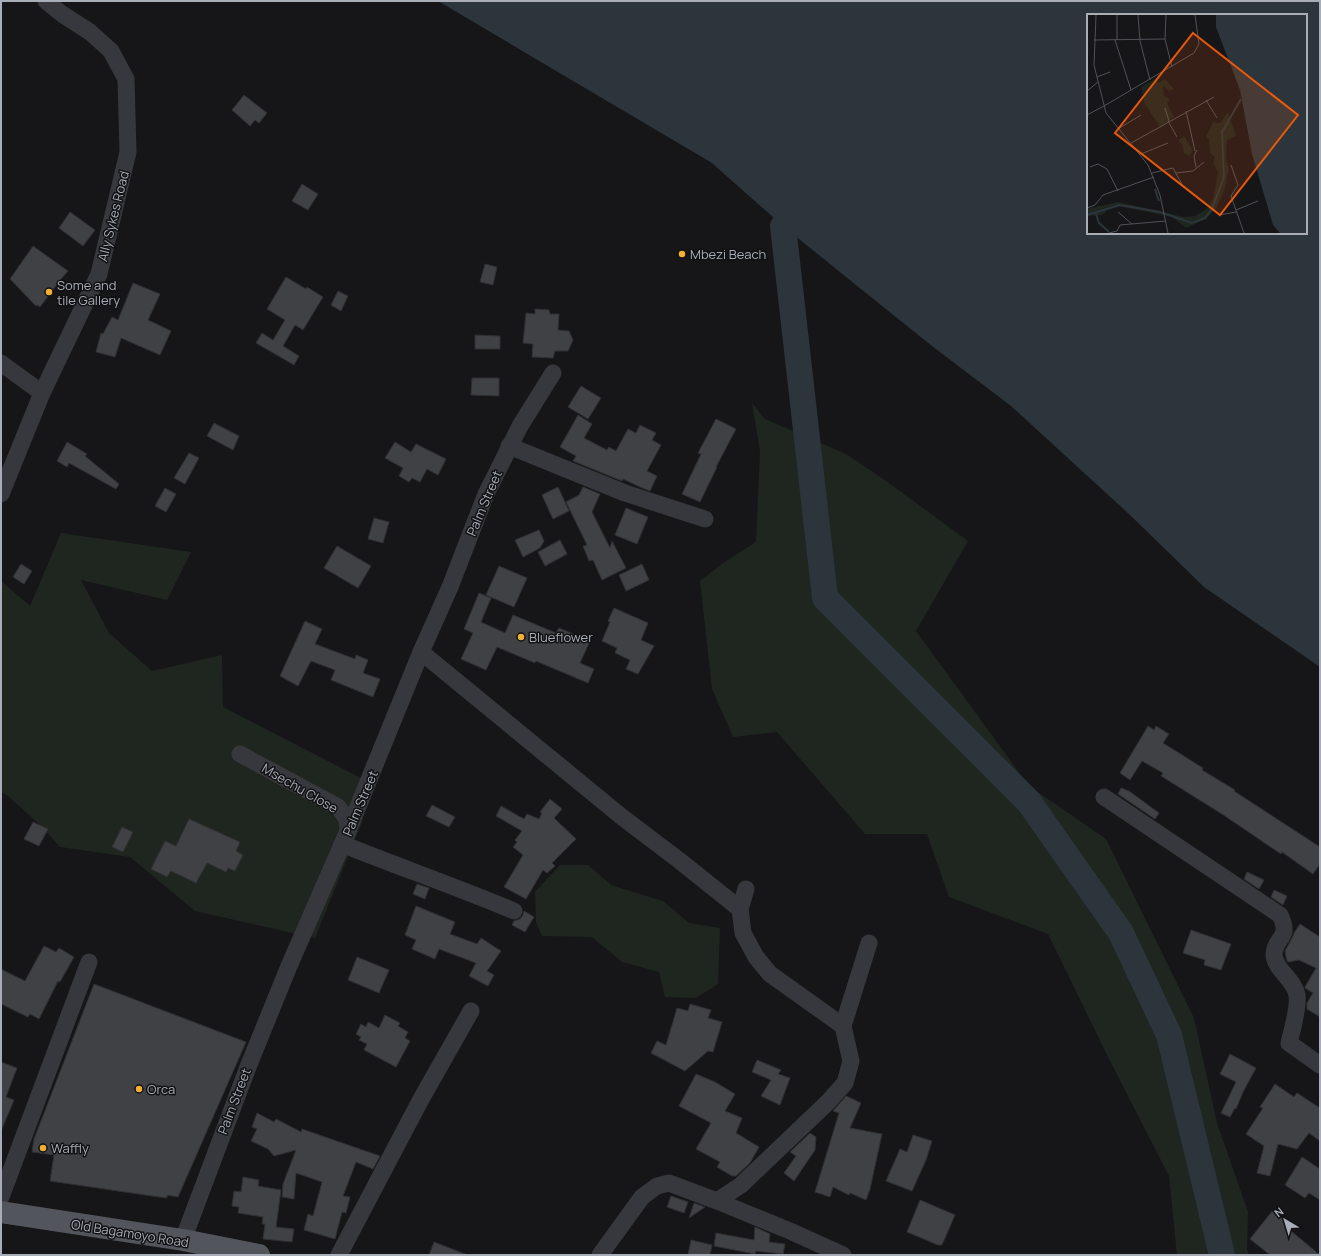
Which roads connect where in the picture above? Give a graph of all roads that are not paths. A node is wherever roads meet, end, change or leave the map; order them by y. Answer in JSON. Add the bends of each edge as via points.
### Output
{"nodes":[{"id":1,"x":46,"y":1,"type":"edge"},
{"id":2,"x":1,"y":363,"type":"edge"},
{"id":3,"x":553,"y":373,"type":"dead end"},
{"id":4,"x":42,"y":392,"type":"junction"},
{"id":5,"x":509,"y":446,"type":"junction"},
{"id":6,"x":1,"y":494,"type":"edge"},
{"id":7,"x":704,"y":519,"type":"dead end"},
{"id":8,"x":421,"y":652,"type":"junction"},
{"id":9,"x":240,"y":754,"type":"dead end"},
{"id":10,"x":1104,"y":797,"type":"dead end"},
{"id":11,"x":345,"y":837,"type":"junction"},
{"id":12,"x":746,"y":888,"type":"dead end"},
{"id":13,"x":740,"y":909,"type":"junction"},
{"id":14,"x":514,"y":911,"type":"dead end"},
{"id":15,"x":869,"y":943,"type":"dead end"},
{"id":16,"x":89,"y":962,"type":"dead end"},
{"id":17,"x":471,"y":1011,"type":"dead end"},
{"id":18,"x":843,"y":1026,"type":"junction"},
{"id":19,"x":1320,"y":1065,"type":"edge"},
{"id":20,"x":1,"y":1197,"type":"edge"},
{"id":21,"x":717,"y":1201,"type":"junction"},
{"id":22,"x":1,"y":1212,"type":"edge"},
{"id":23,"x":183,"y":1240,"type":"junction"},
{"id":24,"x":259,"y":1255,"type":"edge"},
{"id":25,"x":339,"y":1255,"type":"edge"},
{"id":26,"x":600,"y":1255,"type":"edge"},
{"id":27,"x":843,"y":1255,"type":"edge"}],
"edges":[{"from":1,"to":4,"type":"street","name":"Ally Sykes Road","via":[[90,32],[111,51],[126,80],[128,152],[99,274]]},
{"from":2,"to":4,"type":"street"},
{"from":3,"to":5,"type":"street","name":"Palm Street"},
{"from":4,"to":6,"type":"street","name":"Ally Sykes Road"},
{"from":5,"to":7,"type":"street","via":[[625,493]]},
{"from":5,"to":8,"type":"street","name":"Palm Street","via":[[486,494],[450,587]]},
{"from":8,"to":11,"type":"street","name":"Palm Street"},
{"from":8,"to":13,"type":"street","via":[[622,818]]},
{"from":9,"to":11,"type":"street","name":"Msechu Close","via":[[338,807],[347,819]]},
{"from":10,"to":19,"type":"street","via":[[1280,915],[1284,924],[1283,936],[1276,946],[1274,956],[1297,995],[1289,1043]]},
{"from":11,"to":14,"type":"street","via":[[389,863]]},
{"from":11,"to":23,"type":"street","name":"Palm Street","via":[[248,1067]]},
{"from":12,"to":13,"type":"street"},
{"from":13,"to":18,"type":"street","via":[[743,933],[756,957],[770,974]]},
{"from":15,"to":18,"type":"street"},
{"from":16,"to":20,"type":"street"},
{"from":17,"to":25,"type":"street","via":[[420,1101]]},
{"from":18,"to":21,"type":"street","via":[[851,1061],[845,1083],[741,1185]]},
{"from":21,"to":26,"type":"street","via":[[669,1183],[657,1186],[642,1197]]},
{"from":21,"to":27,"type":"street"},
{"from":22,"to":23,"type":"main road","name":"Old Bagamoyo Road"},
{"from":23,"to":24,"type":"main road","name":"Old Bagamoyo Road"}]}
